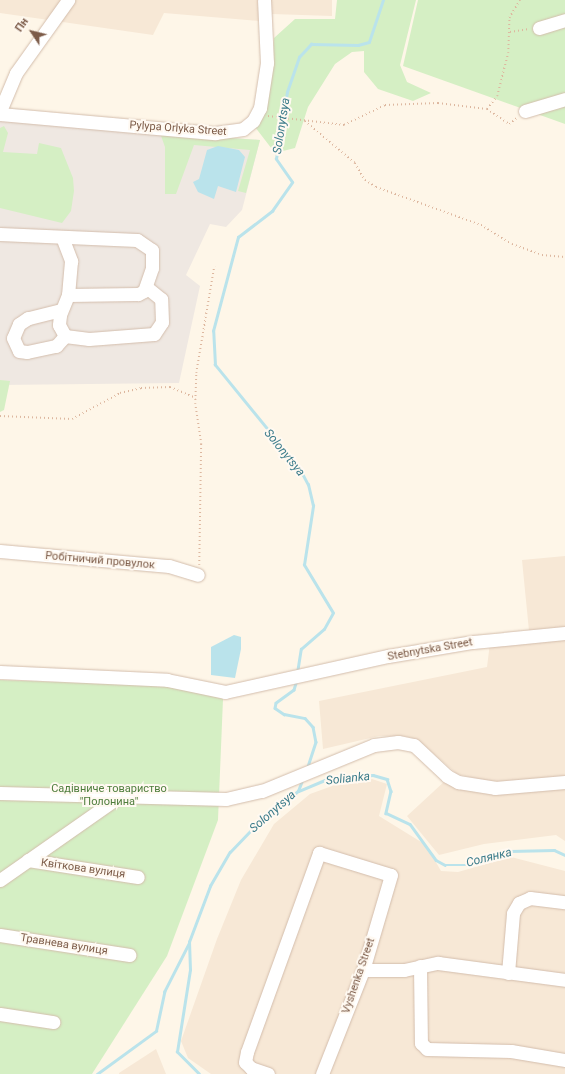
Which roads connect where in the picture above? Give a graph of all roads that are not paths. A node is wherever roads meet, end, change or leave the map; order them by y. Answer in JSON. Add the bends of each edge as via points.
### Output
{"nodes":[{"id":1,"x":68,"y":0,"type":"edge"},
{"id":2,"x":264,"y":0,"type":"edge"},
{"id":3,"x":565,"y":20,"type":"edge"},
{"id":4,"x":539,"y":28,"type":"road end"},
{"id":5,"x":565,"y":99,"type":"edge"},
{"id":6,"x":525,"y":111,"type":"road end"},
{"id":7,"x":0,"y":113,"type":"edge"},
{"id":8,"x":0,"y":234,"type":"edge"},
{"id":9,"x":62,"y":236,"type":"junction"},
{"id":10,"x":146,"y":287,"type":"junction"},
{"id":11,"x":68,"y":295,"type":"junction"},
{"id":12,"x":60,"y":310,"type":"junction"},
{"id":13,"x":65,"y":336,"type":"junction"},
{"id":14,"x":0,"y":551,"type":"edge"},
{"id":15,"x":196,"y":574,"type":"road end"},
{"id":16,"x":565,"y":633,"type":"edge"},
{"id":17,"x":0,"y":672,"type":"edge"},
{"id":18,"x":565,"y":782,"type":"edge"},
{"id":19,"x":0,"y":794,"type":"edge"},
{"id":20,"x":120,"y":796,"type":"junction"},
{"id":21,"x":28,"y":860,"type":"junction"},
{"id":22,"x":138,"y":877,"type":"dead end"},
{"id":23,"x":0,"y":880,"type":"edge"},
{"id":24,"x":565,"y":902,"type":"edge"},
{"id":25,"x":0,"y":935,"type":"edge"},
{"id":26,"x":129,"y":955,"type":"dead end"},
{"id":27,"x":420,"y":966,"type":"junction"},
{"id":28,"x":363,"y":970,"type":"junction"},
{"id":29,"x":508,"y":973,"type":"junction"},
{"id":30,"x":565,"y":980,"type":"edge"},
{"id":31,"x":0,"y":1014,"type":"edge"},
{"id":32,"x":53,"y":1022,"type":"dead end"},
{"id":33,"x":565,"y":1060,"type":"edge"},
{"id":34,"x":268,"y":1074,"type":"edge"},
{"id":35,"x":322,"y":1074,"type":"edge"}],
"edges":[{"from":1,"to":7,"type":"street","via":[[16,73]]},
{"from":2,"to":7,"type":"street","name":"Pylypa Orlyka Street","via":[[266,70],[258,112],[243,129],[215,134]]},
{"from":3,"to":4,"type":"street"},
{"from":5,"to":6,"type":"street"},
{"from":8,"to":9,"type":"street"},
{"from":9,"to":10,"type":"street","via":[[143,241],[154,257]]},
{"from":9,"to":11,"type":"street","via":[[71,261]]},
{"from":10,"to":11,"type":"street","via":[[130,296]]},
{"from":10,"to":13,"type":"street","via":[[161,299],[162,322],[154,334],[89,339]]},
{"from":11,"to":12,"type":"street"},
{"from":12,"to":13,"type":"street","via":[[59,325]]},
{"from":12,"to":13,"type":"street","via":[[28,318],[19,324],[12,338],[19,351],[28,352],[56,346]]},
{"from":14,"to":15,"type":"street","name":"Робітничий провулок","via":[[169,566]]},
{"from":16,"to":17,"type":"street","name":"Stebnytska Street","via":[[427,650],[298,678],[216,692],[167,680]]},
{"from":18,"to":20,"type":"street","via":[[495,788],[458,782],[447,776],[414,745],[398,742],[374,745],[262,791],[226,799]]},
{"from":19,"to":20,"type":"street"},
{"from":20,"to":21,"type":"street"},
{"from":21,"to":22,"type":"street","name":"Квіткова вулиця"},
{"from":21,"to":23,"type":"street"},
{"from":24,"to":29,"type":"street","via":[[530,898],[519,903],[514,913]]},
{"from":25,"to":26,"type":"street","name":"Травнева вулиця"},
{"from":27,"to":28,"type":"street"},
{"from":27,"to":29,"type":"street","via":[[438,963]]},
{"from":27,"to":33,"type":"street","via":[[421,1043],[427,1049],[511,1051]]},
{"from":28,"to":34,"type":"street","name":"Vyshenka Street","via":[[390,875],[319,852],[247,1052],[245,1062],[251,1068]]},
{"from":28,"to":35,"type":"street","name":"Vyshenka Street"},
{"from":29,"to":30,"type":"street"},
{"from":31,"to":32,"type":"street"}]}
